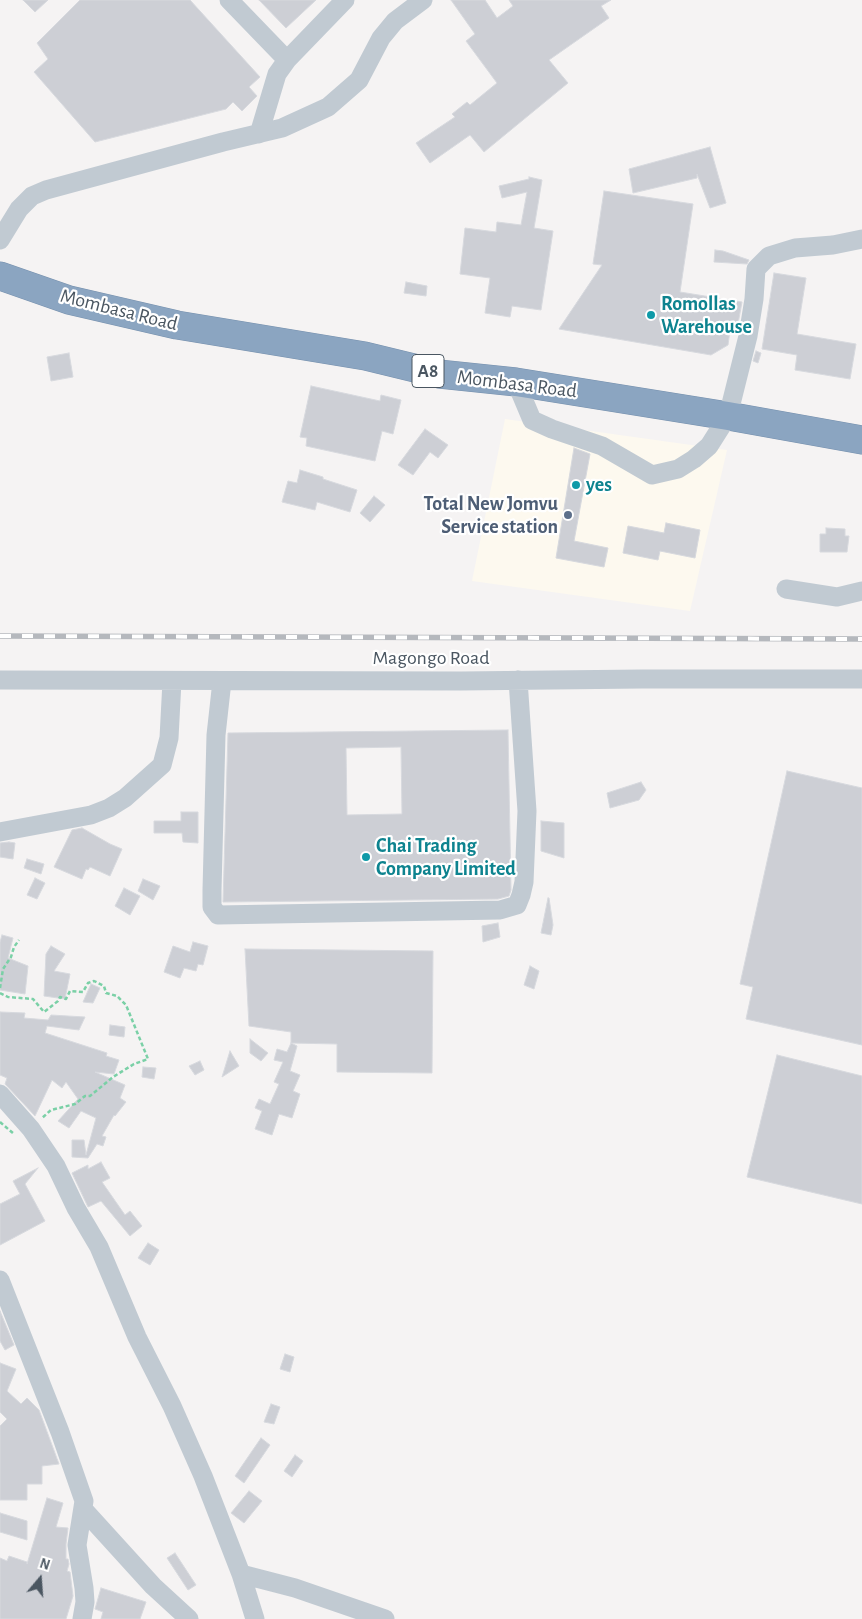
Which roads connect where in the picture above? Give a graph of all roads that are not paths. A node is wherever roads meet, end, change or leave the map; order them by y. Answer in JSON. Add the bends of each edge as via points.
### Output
{"nodes":[{"id":1,"x":229,"y":0,"type":"edge"},
{"id":2,"x":346,"y":0,"type":"edge"},
{"id":3,"x":423,"y":0,"type":"edge"},
{"id":4,"x":287,"y":60,"type":"junction"},
{"id":5,"x":259,"y":134,"type":"junction"},
{"id":6,"x":862,"y":239,"type":"edge"},
{"id":7,"x":0,"y":240,"type":"edge"},
{"id":8,"x":0,"y":276,"type":"edge"},
{"id":9,"x":516,"y":382,"type":"junction"},
{"id":10,"x":728,"y":416,"type":"junction"},
{"id":11,"x":862,"y":440,"type":"edge"},
{"id":12,"x":786,"y":589,"type":"dead end"},
{"id":13,"x":862,"y":591,"type":"edge"},
{"id":14,"x":862,"y":679,"type":"edge"},
{"id":15,"x":0,"y":680,"type":"edge"},
{"id":16,"x":518,"y":680,"type":"junction"},
{"id":17,"x":172,"y":681,"type":"junction"},
{"id":18,"x":222,"y":681,"type":"junction"},
{"id":19,"x":0,"y":832,"type":"edge"},
{"id":20,"x":0,"y":1094,"type":"edge"},
{"id":21,"x":0,"y":1280,"type":"edge"},
{"id":22,"x":83,"y":1509,"type":"junction"},
{"id":23,"x":241,"y":1574,"type":"junction"},
{"id":24,"x":82,"y":1619,"type":"edge"},
{"id":25,"x":189,"y":1619,"type":"edge"},
{"id":26,"x":255,"y":1619,"type":"edge"},
{"id":27,"x":385,"y":1619,"type":"edge"}],
"edges":[{"from":1,"to":4,"type":"street"},
{"from":2,"to":4,"type":"street"},
{"from":3,"to":5,"type":"street","via":[[395,21],[381,38],[359,80],[328,107],[282,128]]},
{"from":4,"to":5,"type":"street","via":[[277,74]]},
{"from":5,"to":7,"type":"street","via":[[46,190],[32,196],[19,209]]},
{"from":6,"to":10,"type":"street","via":[[795,248],[769,256],[756,269],[748,336]]},
{"from":8,"to":9,"type":"highway","name":"Mombasa Road","number":"A8","via":[[69,300],[177,325],[364,356],[439,374]]},
{"from":9,"to":10,"type":"highway","name":"Mombasa Road","number":"A8"},
{"from":9,"to":10,"type":"street","via":[[532,420],[602,446],[652,475],[678,469],[694,459],[708,446]]},
{"from":10,"to":11,"type":"highway","name":"Mombasa Road","number":"A8"},
{"from":12,"to":13,"type":"street","via":[[837,597]]},
{"from":14,"to":16,"type":"street","name":"Magongo Road"},
{"from":15,"to":17,"type":"street","name":"Magongo Road"},
{"from":16,"to":18,"type":"street","name":"Magongo Road"},
{"from":16,"to":18,"type":"street","via":[[527,811],[524,882],[517,905],[500,910],[218,914],[212,906],[212,890],[216,735]]},
{"from":17,"to":18,"type":"street","name":"Magongo Road"},
{"from":17,"to":19,"type":"street","via":[[169,738],[162,765],[125,798],[91,815]]},
{"from":20,"to":23,"type":"street","via":[[31,1128],[56,1166],[99,1248],[137,1338],[176,1414]]},
{"from":21,"to":22,"type":"street","via":[[60,1432],[84,1501]]},
{"from":22,"to":24,"type":"street","via":[[77,1545],[85,1602]]},
{"from":22,"to":25,"type":"street","via":[[153,1586]]},
{"from":23,"to":26,"type":"street"},
{"from":23,"to":27,"type":"street","via":[[296,1588]]}]}
